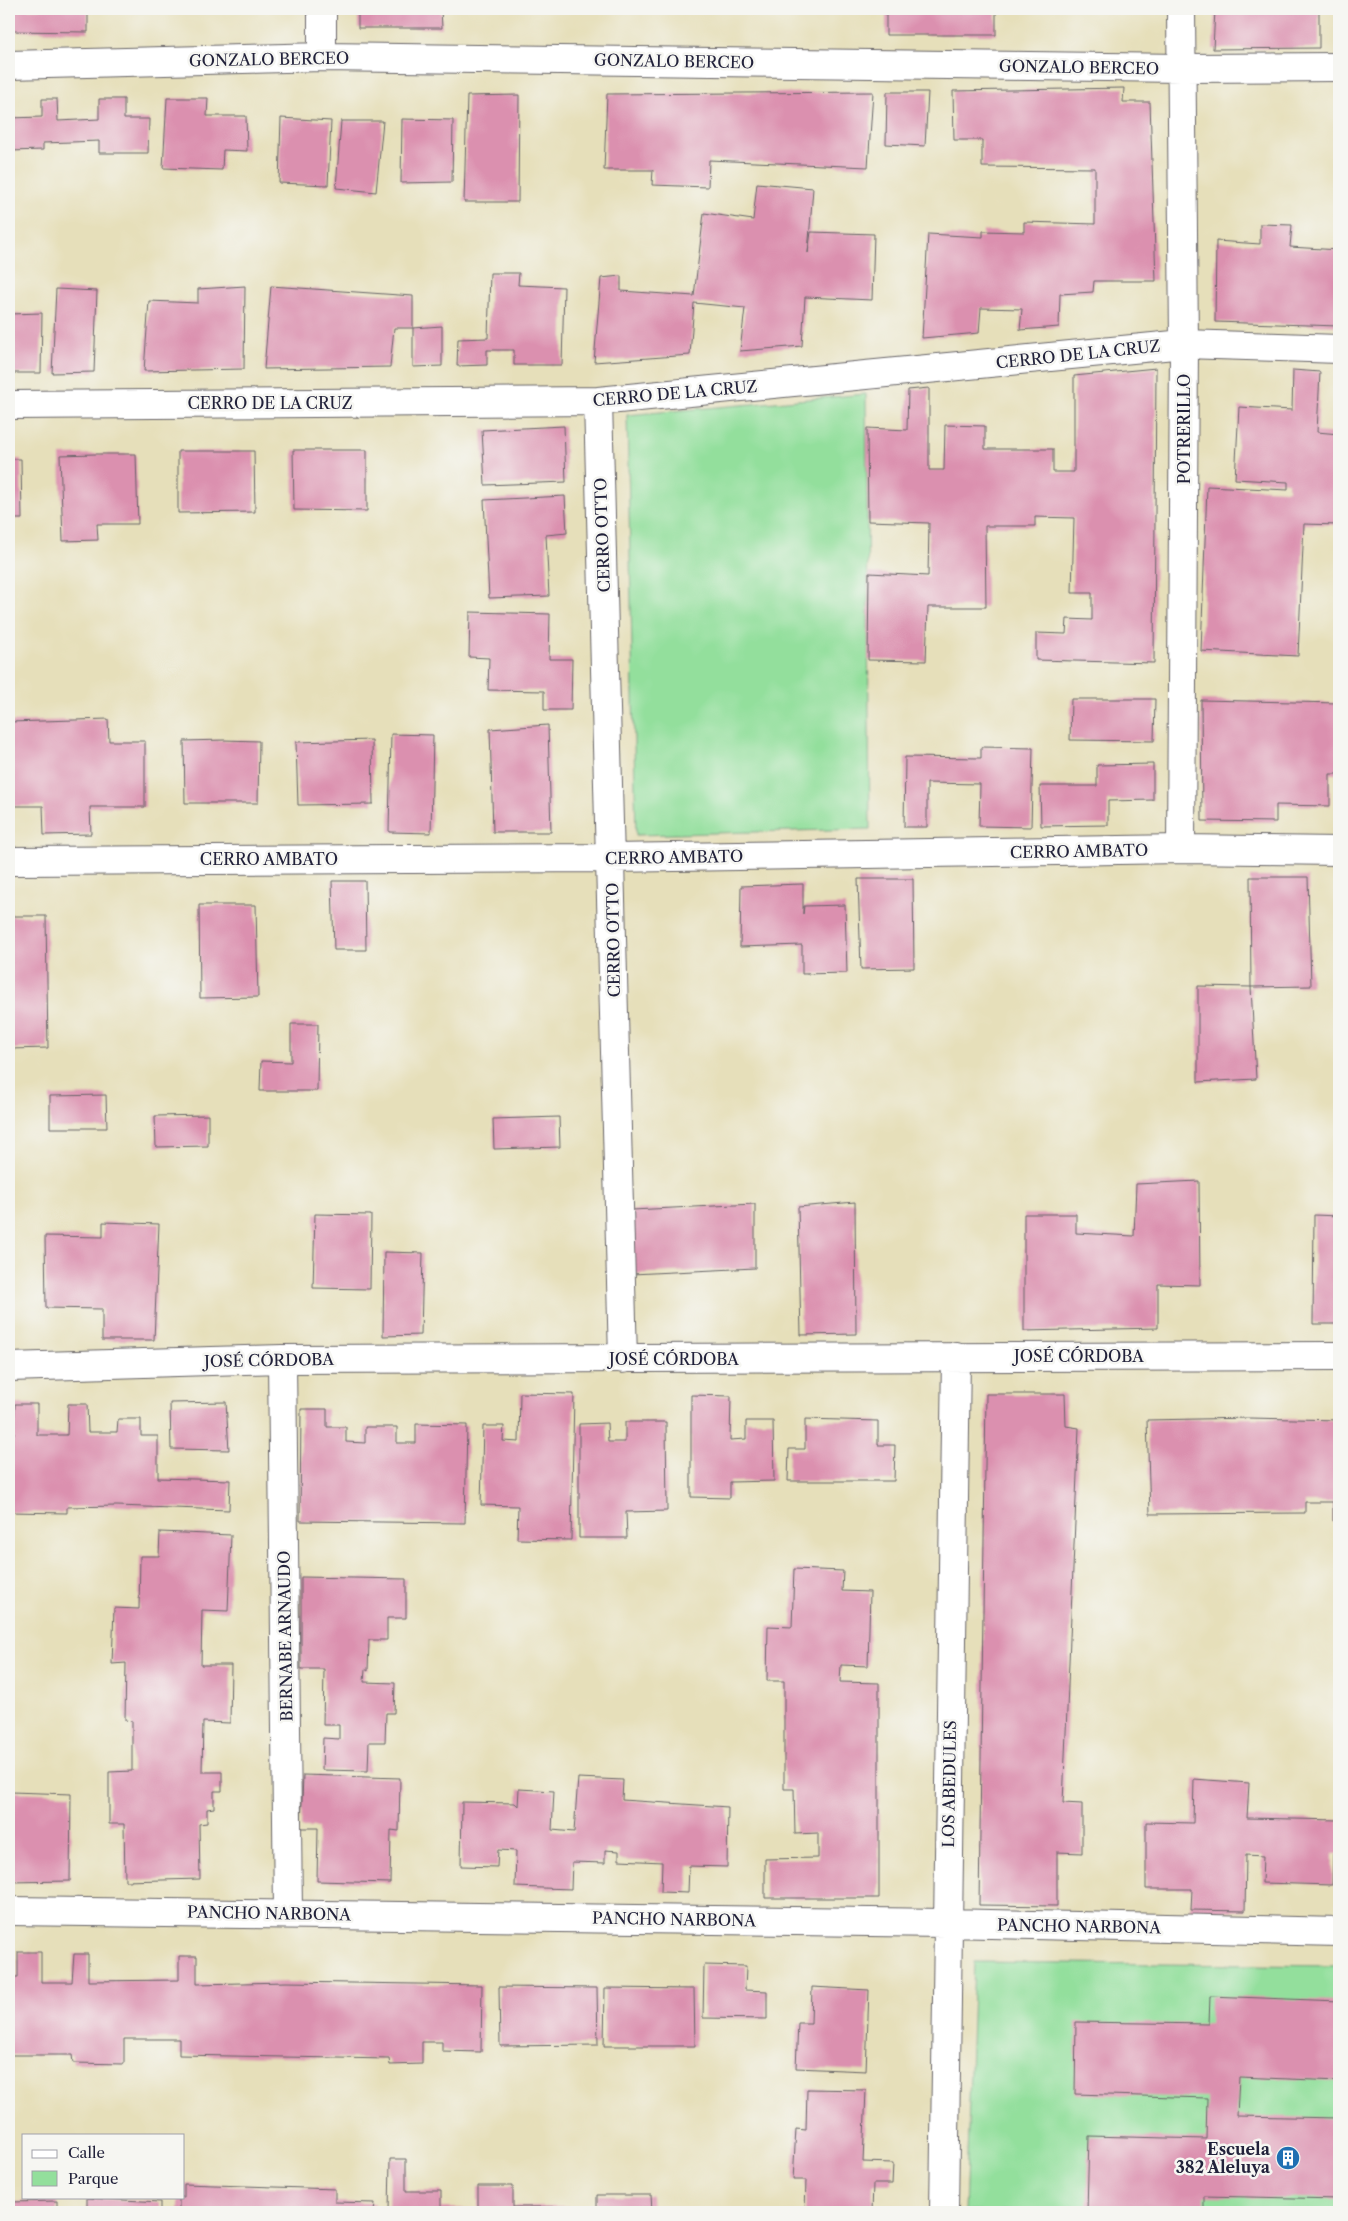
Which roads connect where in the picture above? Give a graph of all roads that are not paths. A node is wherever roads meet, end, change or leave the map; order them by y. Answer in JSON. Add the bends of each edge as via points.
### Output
{"nodes":[{"id":1,"x":322,"y":9,"type":"edge"},
{"id":2,"x":1181,"y":9,"type":"edge"},
{"id":3,"x":322,"y":57,"type":"junction"},
{"id":4,"x":9,"y":64,"type":"edge"},
{"id":5,"x":1339,"y":67,"type":"edge"},
{"id":6,"x":1182,"y":68,"type":"junction"},
{"id":7,"x":1184,"y":344,"type":"junction"},
{"id":8,"x":1339,"y":349,"type":"edge"},
{"id":9,"x":598,"y":401,"type":"junction"},
{"id":10,"x":9,"y":405,"type":"edge"},
{"id":11,"x":1182,"y":850,"type":"junction"},
{"id":12,"x":1339,"y":851,"type":"edge"},
{"id":13,"x":611,"y":858,"type":"junction"},
{"id":14,"x":9,"y":861,"type":"edge"},
{"id":15,"x":956,"y":1356,"type":"junction"},
{"id":16,"x":1339,"y":1356,"type":"edge"},
{"id":17,"x":282,"y":1359,"type":"junction"},
{"id":18,"x":623,"y":1359,"type":"junction"},
{"id":19,"x":9,"y":1367,"type":"edge"},
{"id":20,"x":9,"y":1911,"type":"edge"},
{"id":21,"x":288,"y":1913,"type":"junction"},
{"id":22,"x":946,"y":1923,"type":"junction"},
{"id":23,"x":1339,"y":1932,"type":"edge"},
{"id":24,"x":944,"y":2212,"type":"edge"}],
"edges":[{"from":1,"to":3,"type":"street"},
{"from":2,"to":6,"type":"street","name":"POTRERILLO"},
{"from":3,"to":4,"type":"street","name":"GONZALO BERCEO"},
{"from":3,"to":6,"type":"street","name":"GONZALO BERCEO"},
{"from":5,"to":6,"type":"street","name":"GONZALO BERCEO"},
{"from":6,"to":7,"type":"street","name":"POTRERILLO"},
{"from":7,"to":8,"type":"street","name":"CERRO DE LA CRUZ"},
{"from":7,"to":9,"type":"street","name":"CERRO DE LA CRUZ"},
{"from":7,"to":11,"type":"street","name":"POTRERILLO"},
{"from":9,"to":10,"type":"street","name":"CERRO DE LA CRUZ"},
{"from":9,"to":13,"type":"street","name":"CERRO OTTO"},
{"from":11,"to":12,"type":"street","name":"CERRO AMBATO"},
{"from":11,"to":13,"type":"street","name":"CERRO AMBATO"},
{"from":13,"to":14,"type":"street","name":"CERRO AMBATO"},
{"from":13,"to":18,"type":"street","name":"CERRO OTTO"},
{"from":15,"to":16,"type":"street","name":"JOSÉ CÓRDOBA"},
{"from":15,"to":18,"type":"street","name":"JOSÉ CÓRDOBA"},
{"from":15,"to":22,"type":"street","name":"LOS ABEDULES"},
{"from":17,"to":18,"type":"street","name":"JOSÉ CÓRDOBA"},
{"from":17,"to":19,"type":"street","name":"JOSÉ CÓRDOBA"},
{"from":17,"to":21,"type":"street","name":"BERNABE ARNAUDO"},
{"from":20,"to":21,"type":"street","name":"PANCHO NARBONA"},
{"from":21,"to":22,"type":"street","name":"PANCHO NARBONA"},
{"from":22,"to":23,"type":"street","name":"PANCHO NARBONA"},
{"from":22,"to":24,"type":"street","name":"LOS ABEDULES"}]}
